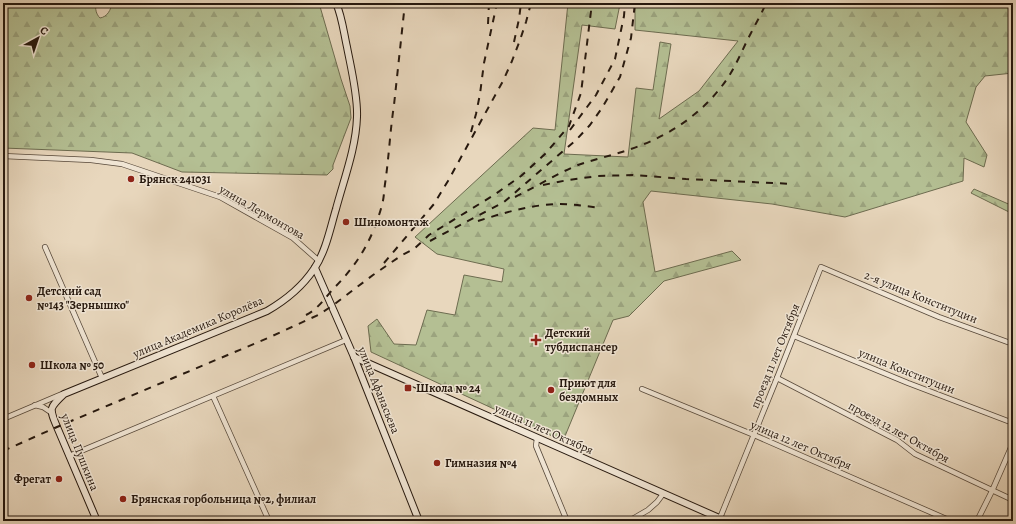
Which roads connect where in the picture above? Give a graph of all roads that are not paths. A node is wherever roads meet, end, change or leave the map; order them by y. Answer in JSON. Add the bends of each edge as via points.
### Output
{"nodes":[{"id":1,"x":336,"y":3,"type":"edge"},
{"id":2,"x":3,"y":156,"type":"edge"},
{"id":3,"x":45,"y":247,"type":"dead end"},
{"id":4,"x":319,"y":260,"type":"junction"},
{"id":5,"x":821,"y":267,"type":"joint"},
{"id":6,"x":315,"y":268,"type":"junction"},
{"id":7,"x":794,"y":336,"type":"junction"},
{"id":8,"x":346,"y":340,"type":"junction"},
{"id":9,"x":1013,"y":344,"type":"edge"},
{"id":10,"x":354,"y":357,"type":"junction"},
{"id":11,"x":102,"y":378,"type":"junction"},
{"id":12,"x":777,"y":378,"type":"junction"},
{"id":13,"x":642,"y":389,"type":"dead end"},
{"id":14,"x":64,"y":394,"type":"junction"},
{"id":15,"x":212,"y":396,"type":"junction"},
{"id":16,"x":35,"y":405,"type":"junction"},
{"id":17,"x":52,"y":413,"type":"junction"},
{"id":18,"x":3,"y":419,"type":"edge"},
{"id":19,"x":1013,"y":423,"type":"edge"},
{"id":20,"x":754,"y":435,"type":"junction"},
{"id":21,"x":537,"y":438,"type":"junction"},
{"id":22,"x":1013,"y":443,"type":"edge"},
{"id":23,"x":69,"y":456,"type":"junction"},
{"id":24,"x":992,"y":491,"type":"junction"},
{"id":25,"x":663,"y":494,"type":"junction"},
{"id":26,"x":1013,"y":500,"type":"edge"},
{"id":27,"x":722,"y":520,"type":"edge"},
{"id":28,"x":97,"y":521,"type":"edge"},
{"id":29,"x":269,"y":521,"type":"edge"},
{"id":30,"x":419,"y":521,"type":"edge"},
{"id":31,"x":567,"y":521,"type":"edge"},
{"id":32,"x":628,"y":521,"type":"edge"},
{"id":33,"x":951,"y":521,"type":"edge"},
{"id":34,"x":977,"y":521,"type":"edge"}],
"edges":[{"from":1,"to":4,"type":"main road","name":"улица Академика Королёва","via":[[356,95],[356,134],[326,244]]},
{"from":2,"to":4,"type":"street","name":"улица Лермонтова","via":[[122,164],[220,197],[293,238]]},
{"from":3,"to":11,"type":"street"},
{"from":4,"to":6,"type":"main road","name":"улица Академика Королёва"},
{"from":5,"to":7,"type":"street","name":"проезд 11 лет Октября"},
{"from":5,"to":9,"type":"street","name":"2-я улица Конституции","via":[[939,318]]},
{"from":6,"to":8,"type":"main road","name":"улица Афанасьева"},
{"from":6,"to":11,"type":"main road","name":"улица Академика Королёва","via":[[303,284],[267,311]]},
{"from":7,"to":12,"type":"street","name":"проезд 11 лет Октября"},
{"from":7,"to":19,"type":"street","name":"улица Конституции"},
{"from":8,"to":10,"type":"main road","name":"улица Афанасьева"},
{"from":8,"to":15,"type":"street"},
{"from":10,"to":21,"type":"main road","name":"улица 11 лет Октября"},
{"from":10,"to":30,"type":"main road","name":"улица Афанасьева"},
{"from":11,"to":14,"type":"main road","name":"улица Академика Королёва"},
{"from":12,"to":20,"type":"street","name":"проезд 11 лет Октября"},
{"from":12,"to":24,"type":"street","name":"проезд 12 лет Октября","via":[[897,440],[916,454]]},
{"from":13,"to":20,"type":"street","name":"улица 12 лет Октября"},
{"from":14,"to":16,"type":"street","name":"улица Академика Королёва"},
{"from":14,"to":17,"type":"main road","name":"улица Пушкина","via":[[53,405]]},
{"from":15,"to":23,"type":"street"},
{"from":15,"to":29,"type":"street"},
{"from":16,"to":17,"type":"street"},
{"from":16,"to":18,"type":"street","name":"улица Академика Королёва"},
{"from":17,"to":23,"type":"main road","name":"улица Пушкина"},
{"from":20,"to":27,"type":"street","name":"проезд 11 лет Октября"},
{"from":20,"to":33,"type":"street","name":"улица 12 лет Октября"},
{"from":21,"to":25,"type":"main road","name":"улица 11 лет Октября"},
{"from":21,"to":31,"type":"street","via":[[536,446]]},
{"from":22,"to":24,"type":"street"},
{"from":23,"to":28,"type":"main road","name":"улица Пушкина"},
{"from":24,"to":26,"type":"street","name":"проезд 12 лет Октября"},
{"from":24,"to":34,"type":"street"},
{"from":25,"to":27,"type":"main road","name":"улица 11 лет Октября"},
{"from":25,"to":32,"type":"street","via":[[648,510]]}]}
